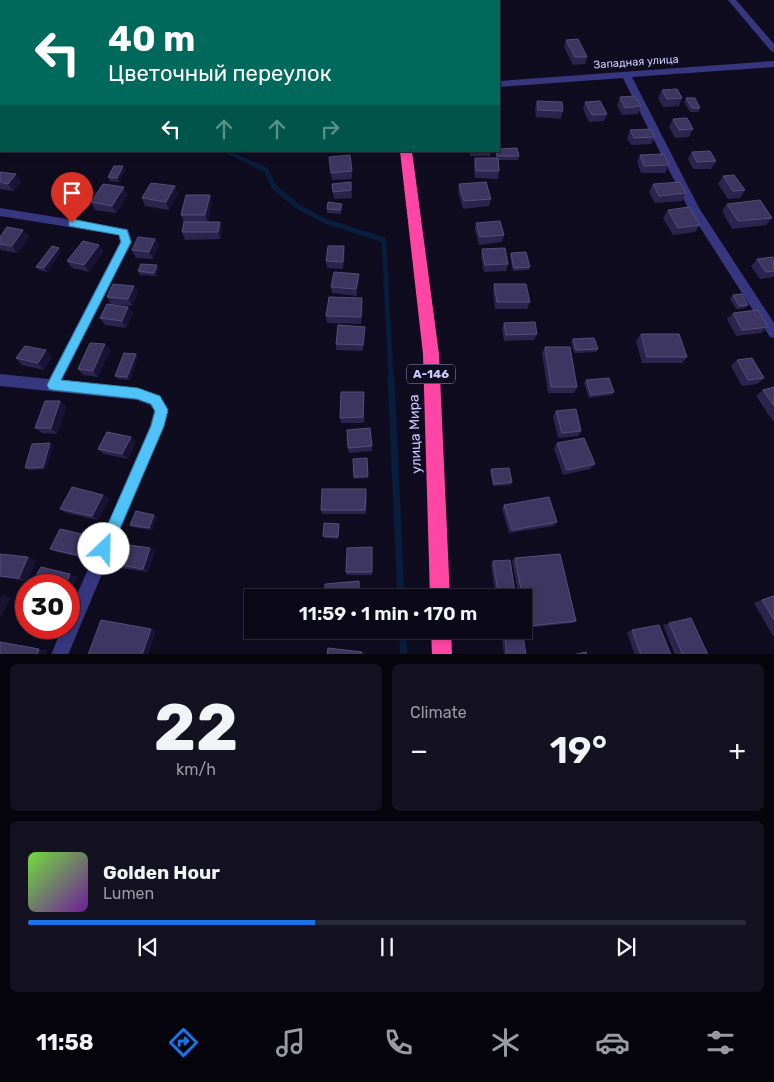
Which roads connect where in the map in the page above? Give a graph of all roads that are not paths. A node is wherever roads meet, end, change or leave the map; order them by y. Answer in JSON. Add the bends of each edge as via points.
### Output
{"nodes":[{"id":1,"x":732,"y":0,"type":"edge"},
{"id":2,"x":774,"y":49,"type":"edge"},
{"id":3,"x":774,"y":64,"type":"edge"},
{"id":4,"x":626,"y":74,"type":"junction"},
{"id":5,"x":500,"y":84,"type":"edge"},
{"id":6,"x":406,"y":152,"type":"edge"},
{"id":7,"x":0,"y":212,"type":"edge"},
{"id":8,"x":774,"y":333,"type":"edge"},
{"id":9,"x":0,"y":380,"type":"edge"},
{"id":10,"x":53,"y":385,"type":"junction"},
{"id":11,"x":440,"y":589,"type":"edge"},
{"id":12,"x":442,"y":639,"type":"edge"},
{"id":13,"x":59,"y":654,"type":"edge"},
{"id":14,"x":442,"y":654,"type":"edge"}],
"edges":[{"from":1,"to":2,"type":"street"},
{"from":3,"to":4,"type":"street","name":"Западная улица"},
{"from":4,"to":5,"type":"street","name":"Западная улица"},
{"from":4,"to":8,"type":"street","via":[[694,210]]},
{"from":6,"to":11,"type":"highway","name":"улица Мира","number":"А-146","via":[[431,354]]},
{"from":7,"to":10,"type":"street","via":[[124,232],[126,242]]},
{"from":9,"to":10,"type":"street"},
{"from":10,"to":13,"type":"street","via":[[138,394],[155,400],[162,410]]},
{"from":12,"to":14,"type":"highway"}]}
